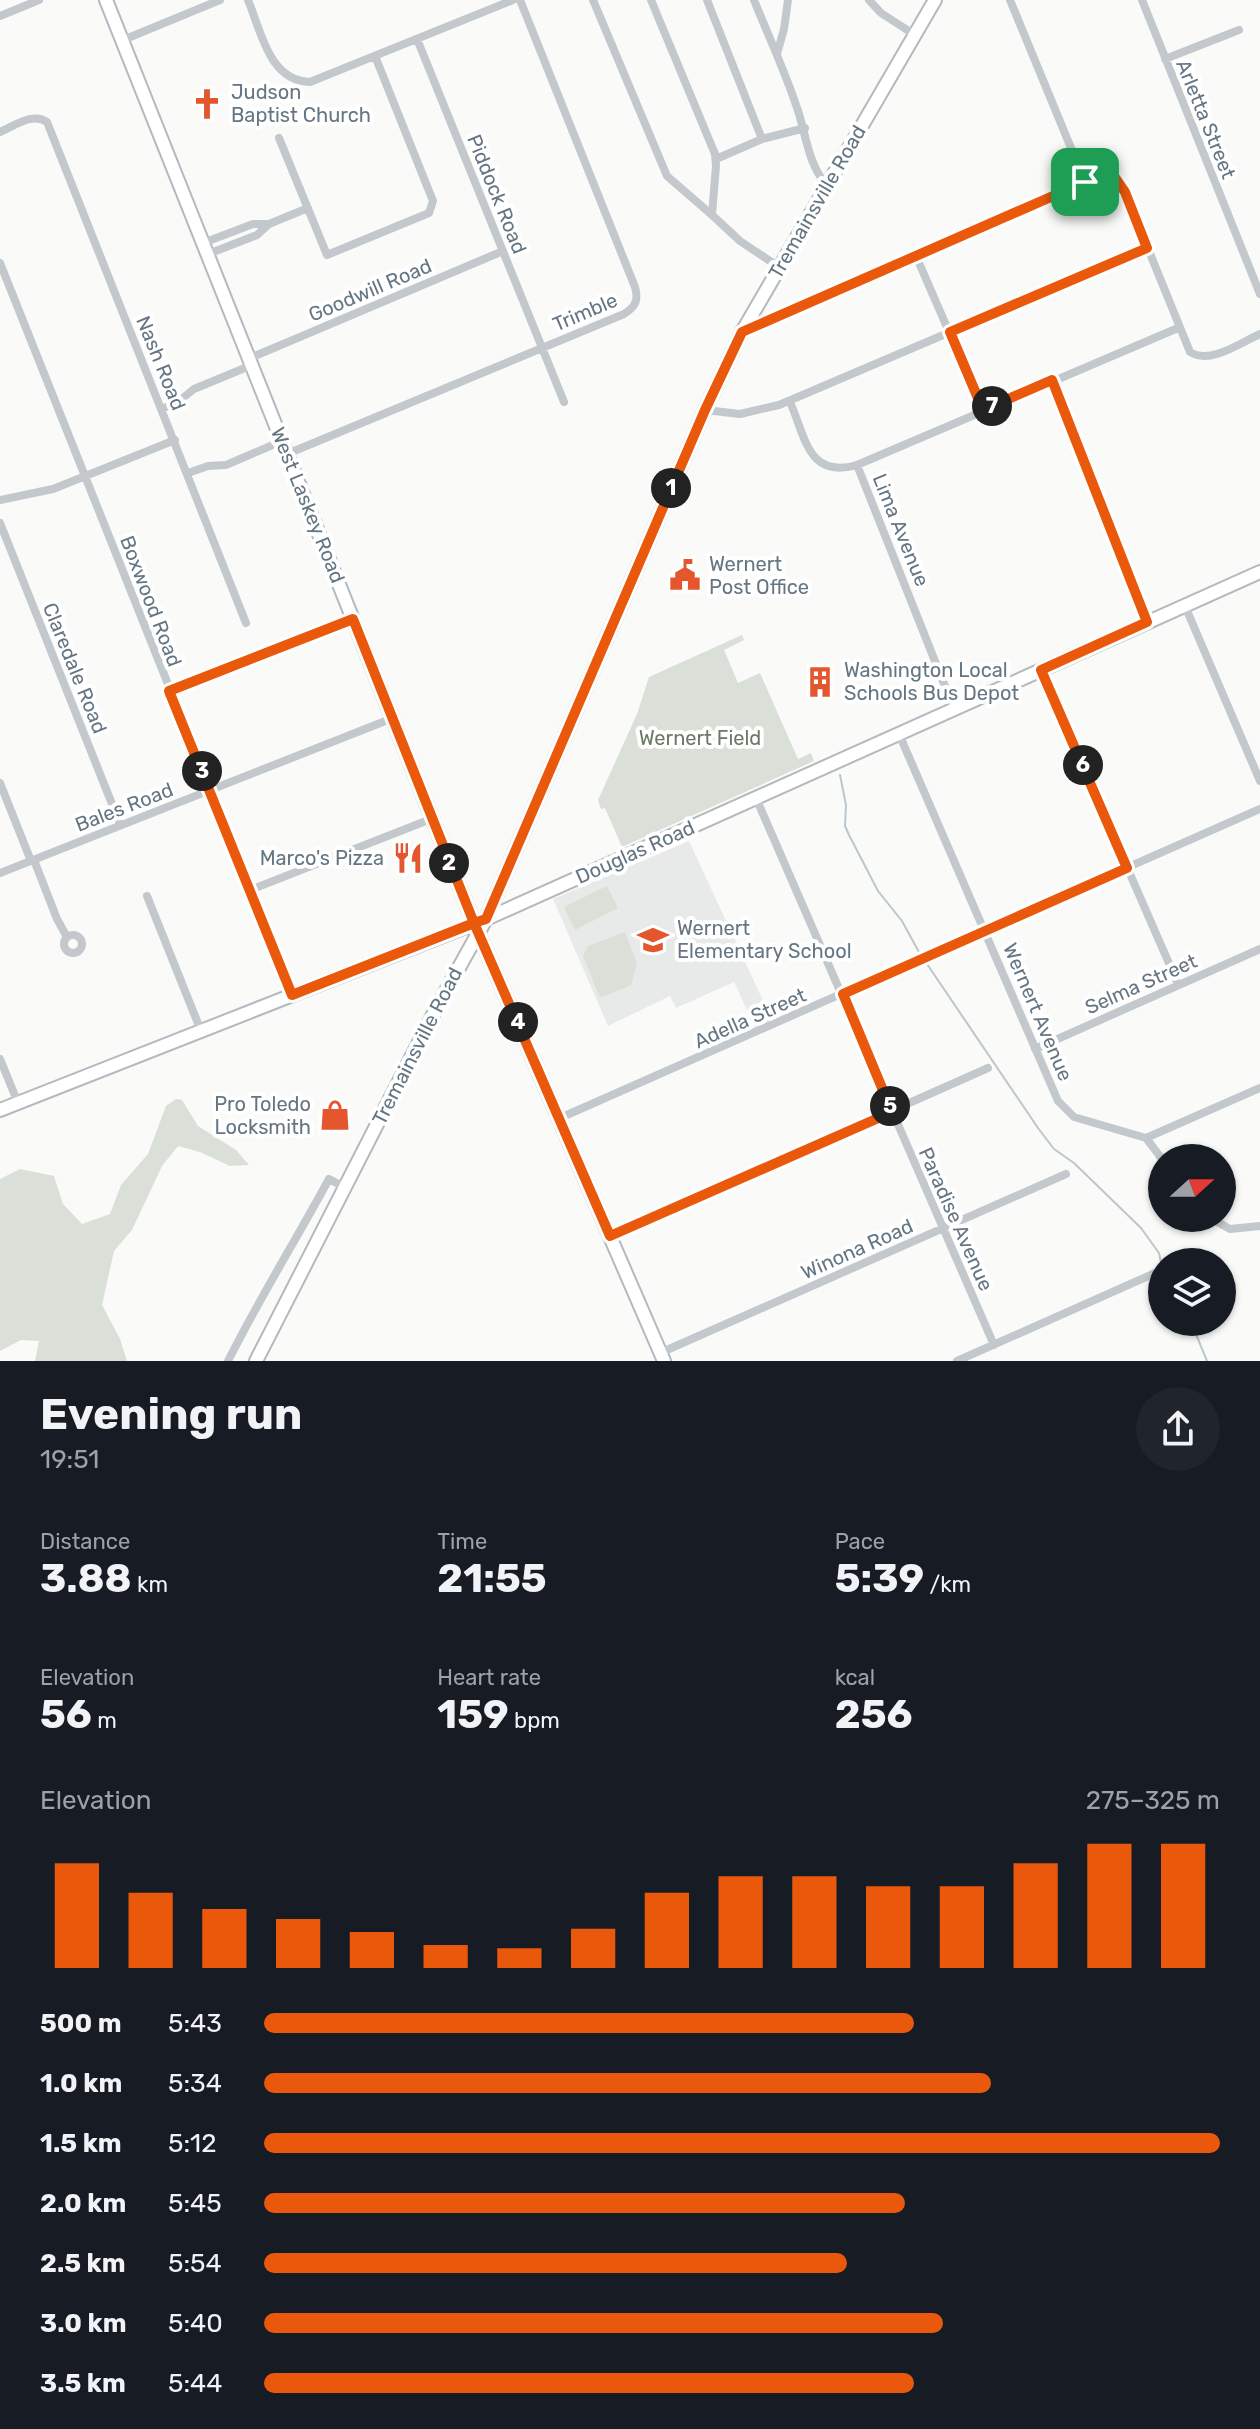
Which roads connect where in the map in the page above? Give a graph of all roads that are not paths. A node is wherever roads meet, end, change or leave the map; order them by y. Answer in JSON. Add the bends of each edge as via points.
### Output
{"nodes":[{"id":1,"x":39,"y":0,"type":"edge"},
{"id":2,"x":106,"y":0,"type":"edge"},
{"id":3,"x":220,"y":0,"type":"edge"},
{"id":4,"x":248,"y":0,"type":"edge"},
{"id":5,"x":513,"y":0,"type":"edge"},
{"id":6,"x":520,"y":0,"type":"edge"},
{"id":7,"x":593,"y":0,"type":"edge"},
{"id":8,"x":651,"y":0,"type":"edge"},
{"id":9,"x":707,"y":0,"type":"edge"},
{"id":10,"x":754,"y":0,"type":"edge"},
{"id":11,"x":788,"y":0,"type":"edge"},
{"id":12,"x":869,"y":0,"type":"edge"},
{"id":13,"x":935,"y":0,"type":"edge"},
{"id":14,"x":1010,"y":0,"type":"edge"},
{"id":15,"x":1142,"y":0,"type":"edge"},
{"id":16,"x":0,"y":16,"type":"edge"},
{"id":17,"x":1239,"y":30,"type":"dead end"},
{"id":18,"x":915,"y":35,"type":"junction"},
{"id":19,"x":417,"y":39,"type":"junction"},
{"id":20,"x":123,"y":40,"type":"junction"},
{"id":21,"x":777,"y":55,"type":"junction"},
{"id":22,"x":375,"y":56,"type":"junction"},
{"id":23,"x":1165,"y":59,"type":"junction"},
{"id":24,"x":805,"y":128,"type":"junction"},
{"id":25,"x":0,"y":132,"type":"edge"},
{"id":26,"x":279,"y":138,"type":"dead end"},
{"id":27,"x":762,"y":139,"type":"junction"},
{"id":28,"x":716,"y":159,"type":"junction"},
{"id":29,"x":1085,"y":182,"type":"junction"},
{"id":30,"x":827,"y":185,"type":"junction"},
{"id":31,"x":308,"y":208,"type":"junction"},
{"id":32,"x":712,"y":215,"type":"junction"},
{"id":33,"x":206,"y":248,"type":"junction"},
{"id":34,"x":1147,"y":248,"type":"junction"},
{"id":35,"x":503,"y":251,"type":"junction"},
{"id":36,"x":916,"y":256,"type":"junction"},
{"id":37,"x":0,"y":263,"type":"edge"},
{"id":38,"x":779,"y":267,"type":"junction"},
{"id":39,"x":1260,"y":294,"type":"edge"},
{"id":40,"x":1178,"y":328,"type":"junction"},
{"id":41,"x":742,"y":332,"type":"junction"},
{"id":42,"x":950,"y":332,"type":"junction"},
{"id":43,"x":1260,"y":334,"type":"edge"},
{"id":44,"x":541,"y":347,"type":"junction"},
{"id":45,"x":251,"y":362,"type":"junction"},
{"id":46,"x":1052,"y":380,"type":"junction"},
{"id":47,"x":564,"y":402,"type":"dead end"},
{"id":48,"x":790,"y":402,"type":"junction"},
{"id":49,"x":162,"y":409,"type":"junction"},
{"id":50,"x":705,"y":410,"type":"junction"},
{"id":51,"x":983,"y":410,"type":"junction"},
{"id":52,"x":175,"y":440,"type":"junction"},
{"id":53,"x":285,"y":448,"type":"junction"},
{"id":54,"x":857,"y":465,"type":"junction"},
{"id":55,"x":188,"y":473,"type":"junction"},
{"id":56,"x":85,"y":476,"type":"junction"},
{"id":57,"x":0,"y":500,"type":"edge"},
{"id":58,"x":0,"y":523,"type":"edge"},
{"id":59,"x":1260,"y":572,"type":"edge"},
{"id":60,"x":1185,"y":606,"type":"junction"},
{"id":61,"x":353,"y":619,"type":"junction"},
{"id":62,"x":1147,"y":622,"type":"junction"},
{"id":63,"x":246,"y":623,"type":"dead end"},
{"id":64,"x":1041,"y":670,"type":"junction"},
{"id":65,"x":169,"y":691,"type":"junction"},
{"id":66,"x":954,"y":709,"type":"junction"},
{"id":67,"x":393,"y":718,"type":"junction"},
{"id":68,"x":899,"y":734,"type":"junction"},
{"id":69,"x":1260,"y":781,"type":"edge"},
{"id":70,"x":0,"y":783,"type":"edge"},
{"id":71,"x":210,"y":790,"type":"junction"},
{"id":72,"x":756,"y":798,"type":"junction"},
{"id":73,"x":1260,"y":809,"type":"edge"},
{"id":74,"x":431,"y":819,"type":"junction"},
{"id":75,"x":120,"y":824,"type":"junction"},
{"id":76,"x":33,"y":860,"type":"junction"},
{"id":77,"x":1127,"y":868,"type":"junction"},
{"id":78,"x":0,"y":873,"type":"edge"},
{"id":79,"x":250,"y":890,"type":"junction"},
{"id":80,"x":147,"y":896,"type":"dead end"},
{"id":81,"x":479,"y":924,"type":"junction"},
{"id":82,"x":986,"y":930,"type":"junction"},
{"id":83,"x":67,"y":937,"type":"dead end"},
{"id":84,"x":1260,"y":949,"type":"edge"},
{"id":85,"x":1178,"y":984,"type":"junction"},
{"id":86,"x":843,"y":994,"type":"junction"},
{"id":87,"x":292,"y":995,"type":"junction"},
{"id":88,"x":201,"y":1031,"type":"junction"},
{"id":89,"x":1035,"y":1049,"type":"junction"},
{"id":90,"x":0,"y":1059,"type":"edge"},
{"id":91,"x":988,"y":1068,"type":"dead end"},
{"id":92,"x":1260,"y":1088,"type":"edge"},
{"id":93,"x":18,"y":1103,"type":"junction"},
{"id":94,"x":0,"y":1110,"type":"edge"},
{"id":95,"x":892,"y":1112,"type":"junction"},
{"id":96,"x":560,"y":1118,"type":"junction"},
{"id":97,"x":1146,"y":1138,"type":"junction"},
{"id":98,"x":1151,"y":1144,"type":"edge"},
{"id":99,"x":1066,"y":1174,"type":"dead end"},
{"id":100,"x":344,"y":1187,"type":"junction"},
{"id":101,"x":1256,"y":1227,"type":"edge"},
{"id":102,"x":944,"y":1228,"type":"junction"},
{"id":103,"x":1236,"y":1229,"type":"edge"},
{"id":104,"x":610,"y":1236,"type":"junction"},
{"id":105,"x":1148,"y":1276,"type":"edge"},
{"id":106,"x":994,"y":1345,"type":"junction"},
{"id":107,"x":662,"y":1357,"type":"edge"},
{"id":108,"x":228,"y":1361,"type":"edge"},
{"id":109,"x":256,"y":1361,"type":"edge"},
{"id":110,"x":957,"y":1361,"type":"edge"}],
"edges":[{"from":1,"to":16,"type":"street"},
{"from":2,"to":20,"type":"street","name":"West Laskey Road"},
{"from":3,"to":20,"type":"street"},
{"from":4,"to":22,"type":"street","via":[[271,57],[285,76],[315,81]]},
{"from":5,"to":19,"type":"street"},
{"from":6,"to":44,"type":"street","name":"Trimble","via":[[638,297],[624,314]]},
{"from":7,"to":32,"type":"street","via":[[662,167]]},
{"from":8,"to":28,"type":"street"},
{"from":9,"to":27,"type":"street"},
{"from":10,"to":21,"type":"street"},
{"from":11,"to":21,"type":"street"},
{"from":12,"to":18,"type":"street"},
{"from":13,"to":18,"type":"street","name":"Tremainsville Road"},
{"from":14,"to":29,"type":"street"},
{"from":15,"to":23,"type":"street","name":"Arletta Street"},
{"from":17,"to":23,"type":"street"},
{"from":18,"to":30,"type":"street","name":"Tremainsville Road"},
{"from":19,"to":22,"type":"street"},
{"from":19,"to":35,"type":"street","name":"Piddock Road"},
{"from":20,"to":33,"type":"street","name":"West Laskey Road"},
{"from":21,"to":24,"type":"street"},
{"from":22,"to":31,"type":"street","via":[[433,201],[429,213],[327,255]]},
{"from":23,"to":39,"type":"street","name":"Arletta Street"},
{"from":24,"to":27,"type":"street"},
{"from":24,"to":30,"type":"street","via":[[812,164]]},
{"from":25,"to":49,"type":"street","name":"Nash Road","via":[[32,118],[47,122]]},
{"from":26,"to":31,"type":"street"},
{"from":27,"to":28,"type":"street"},
{"from":28,"to":32,"type":"street"},
{"from":29,"to":34,"type":"street","via":[[1114,176]]},
{"from":29,"to":36,"type":"street"},
{"from":30,"to":38,"type":"street","name":"Tremainsville Road"},
{"from":31,"to":33,"type":"street","via":[[269,224],[257,235]]},
{"from":32,"to":38,"type":"street"},
{"from":33,"to":45,"type":"street","name":"West Laskey Road"},
{"from":34,"to":40,"type":"street"},
{"from":34,"to":42,"type":"street"},
{"from":35,"to":44,"type":"street","name":"Piddock Road"},
{"from":35,"to":45,"type":"street","name":"Goodwill Road"},
{"from":36,"to":41,"type":"street"},
{"from":36,"to":42,"type":"street"},
{"from":37,"to":56,"type":"street","name":"Boxwood Road"},
{"from":38,"to":41,"type":"street","name":"Tremainsville Road"},
{"from":40,"to":43,"type":"street","via":[[1197,357],[1220,353]]},
{"from":40,"to":46,"type":"street"},
{"from":41,"to":50,"type":"street","name":"Tremainsville Road"},
{"from":42,"to":48,"type":"street"},
{"from":42,"to":51,"type":"street"},
{"from":44,"to":47,"type":"street","name":"Piddock Road"},
{"from":44,"to":53,"type":"street","name":"Trimble"},
{"from":45,"to":49,"type":"street","name":"Goodwill Road"},
{"from":45,"to":53,"type":"street","name":"West Laskey Road"},
{"from":46,"to":51,"type":"street"},
{"from":46,"to":62,"type":"street"},
{"from":48,"to":50,"type":"street","via":[[740,414]]},
{"from":48,"to":54,"type":"street","name":"Lima Avenue","via":[[819,463],[843,469]]},
{"from":49,"to":52,"type":"street","name":"Nash Road"},
{"from":50,"to":81,"type":"street","name":"Tremainsville Road"},
{"from":51,"to":54,"type":"street"},
{"from":52,"to":55,"type":"street","name":"Nash Road"},
{"from":52,"to":56,"type":"street"},
{"from":53,"to":55,"type":"street","name":"Trimble"},
{"from":53,"to":61,"type":"street","name":"West Laskey Road"},
{"from":54,"to":66,"type":"street","name":"Lima Avenue"},
{"from":55,"to":63,"type":"street","name":"Nash Road"},
{"from":56,"to":57,"type":"street","via":[[35,495]]},
{"from":56,"to":65,"type":"street","name":"Boxwood Road"},
{"from":58,"to":75,"type":"street","name":"Claredale Road"},
{"from":59,"to":60,"type":"street","name":"Douglas Road"},
{"from":60,"to":62,"type":"street","name":"Douglas Road"},
{"from":60,"to":69,"type":"street"},
{"from":61,"to":65,"type":"street"},
{"from":61,"to":67,"type":"street","name":"West Laskey Road"},
{"from":62,"to":64,"type":"street","name":"Douglas Road"},
{"from":64,"to":66,"type":"street","name":"Douglas Road"},
{"from":64,"to":77,"type":"street"},
{"from":65,"to":71,"type":"street","name":"Boxwood Road"},
{"from":66,"to":68,"type":"street","name":"Douglas Road"},
{"from":67,"to":71,"type":"street","name":"Bales Road"},
{"from":67,"to":74,"type":"street","name":"West Laskey Road"},
{"from":68,"to":72,"type":"street","name":"Douglas Road"},
{"from":68,"to":82,"type":"street","name":"Wernert Avenue"},
{"from":70,"to":76,"type":"street"},
{"from":71,"to":75,"type":"street","name":"Bales Road"},
{"from":71,"to":79,"type":"street","name":"Boxwood Road"},
{"from":72,"to":81,"type":"street","name":"Douglas Road"},
{"from":72,"to":86,"type":"street","name":"Paradise Avenue"},
{"from":73,"to":77,"type":"street","name":"Adella Street"},
{"from":74,"to":79,"type":"street"},
{"from":74,"to":81,"type":"street","name":"West Laskey Road"},
{"from":75,"to":76,"type":"street","name":"Bales Road"},
{"from":76,"to":78,"type":"street","name":"Bales Road"},
{"from":76,"to":83,"type":"street"},
{"from":77,"to":82,"type":"street","name":"Adella Street"},
{"from":77,"to":85,"type":"street"},
{"from":79,"to":87,"type":"street","name":"Boxwood Road"},
{"from":80,"to":88,"type":"street"},
{"from":81,"to":87,"type":"street","name":"Douglas Road"},
{"from":81,"to":96,"type":"street","name":"West Laskey Road"},
{"from":81,"to":100,"type":"street","name":"Tremainsville Road"},
{"from":82,"to":86,"type":"street","name":"Adella Street"},
{"from":82,"to":89,"type":"street","name":"Wernert Avenue"},
{"from":84,"to":85,"type":"street","name":"Selma Street"},
{"from":85,"to":89,"type":"street","name":"Selma Street"},
{"from":86,"to":95,"type":"street","name":"Paradise Avenue"},
{"from":86,"to":96,"type":"street","name":"Adella Street"},
{"from":87,"to":88,"type":"street","name":"Douglas Road"},
{"from":88,"to":93,"type":"street","name":"Douglas Road"},
{"from":89,"to":97,"type":"street","name":"Wernert Avenue","via":[[1067,1112]]},
{"from":90,"to":93,"type":"street"},
{"from":91,"to":95,"type":"street"},
{"from":92,"to":97,"type":"street"},
{"from":93,"to":94,"type":"street","name":"Douglas Road"},
{"from":95,"to":102,"type":"street","name":"Paradise Avenue"},
{"from":95,"to":104,"type":"street"},
{"from":96,"to":104,"type":"street","name":"West Laskey Road"},
{"from":97,"to":98,"type":"street"},
{"from":99,"to":102,"type":"street","name":"Winona Road"},
{"from":100,"to":108,"type":"street","via":[[329,1179]]},
{"from":100,"to":109,"type":"street","name":"Tremainsville Road"},
{"from":101,"to":103,"type":"street"},
{"from":102,"to":106,"type":"street","name":"Paradise Avenue"},
{"from":102,"to":107,"type":"street","name":"Winona Road"},
{"from":104,"to":107,"type":"street","name":"West Laskey Road"},
{"from":105,"to":106,"type":"street"},
{"from":106,"to":110,"type":"street"}]}
